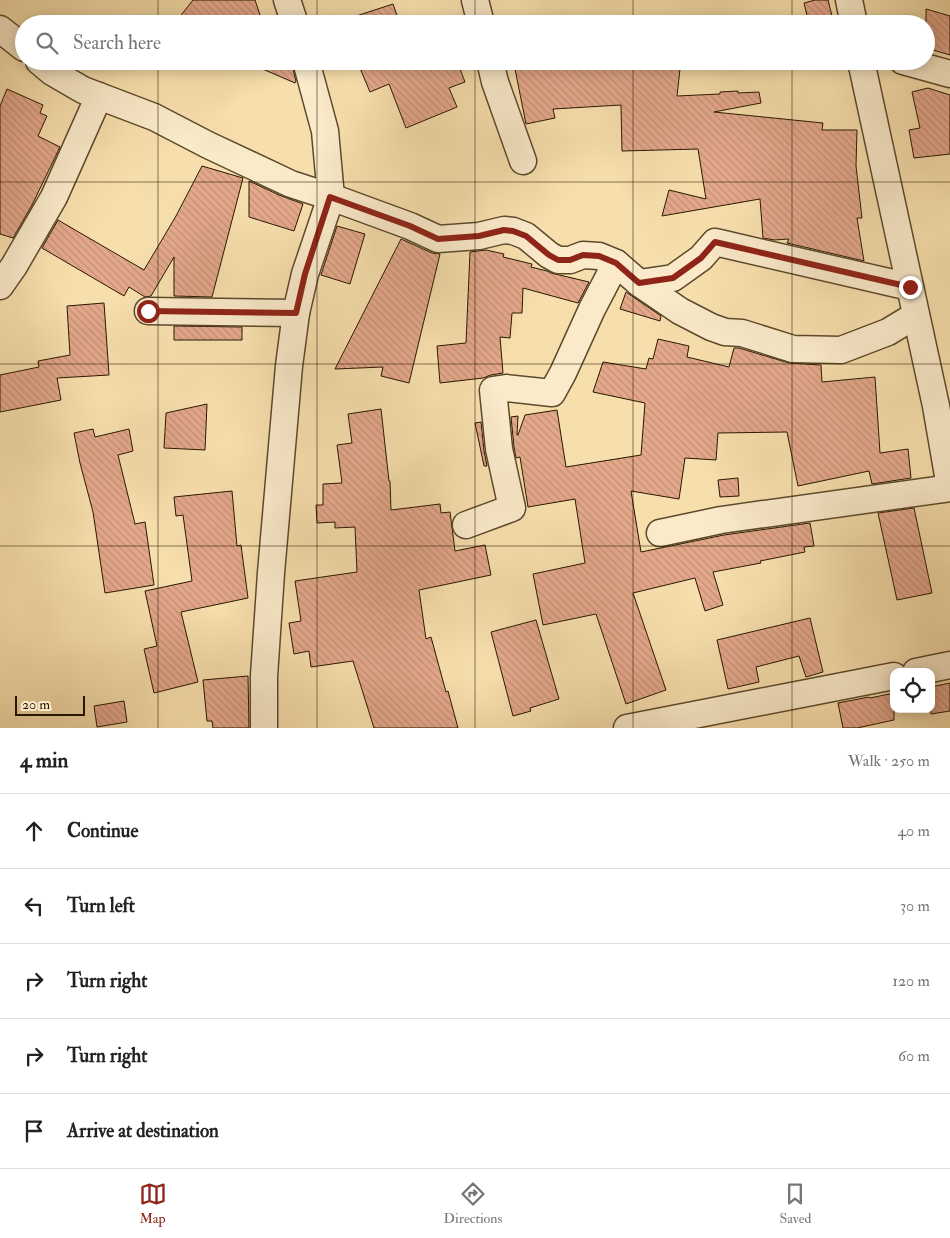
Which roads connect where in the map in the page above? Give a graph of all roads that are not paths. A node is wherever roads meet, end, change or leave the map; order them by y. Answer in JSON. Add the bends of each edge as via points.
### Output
{"nodes":[{"id":1,"x":287,"y":0,"type":"edge"},
{"id":2,"x":475,"y":0,"type":"edge"},
{"id":3,"x":849,"y":0,"type":"edge"},
{"id":4,"x":292,"y":15,"type":"edge"},
{"id":5,"x":479,"y":15,"type":"edge"},
{"id":6,"x":852,"y":15,"type":"edge"},
{"id":7,"x":0,"y":29,"type":"edge"},
{"id":8,"x":15,"y":41,"type":"edge"},
{"id":9,"x":50,"y":70,"type":"edge"},
{"id":10,"x":308,"y":70,"type":"edge"},
{"id":11,"x":492,"y":70,"type":"edge"},
{"id":12,"x":863,"y":70,"type":"edge"},
{"id":13,"x":935,"y":70,"type":"edge"},
{"id":14,"x":950,"y":74,"type":"edge"},
{"id":15,"x":99,"y":96,"type":"junction"},
{"id":16,"x":523,"y":161,"type":"dead end"},
{"id":17,"x":330,"y":197,"type":"junction"},
{"id":18,"x":616,"y":263,"type":"junction"},
{"id":19,"x":639,"y":283,"type":"junction"},
{"id":20,"x":0,"y":286,"type":"edge"},
{"id":21,"x":910,"y":287,"type":"junction"},
{"id":22,"x":148,"y":311,"type":"dead end"},
{"id":23,"x":296,"y":313,"type":"junction"},
{"id":24,"x":916,"y":315,"type":"junction"},
{"id":25,"x":943,"y":402,"type":"edge"},
{"id":26,"x":950,"y":488,"type":"edge"},
{"id":27,"x":466,"y":525,"type":"dead end"},
{"id":28,"x":660,"y":533,"type":"dead end"},
{"id":29,"x":950,"y":665,"type":"edge"},
{"id":30,"x":935,"y":668,"type":"edge"},
{"id":31,"x":890,"y":677,"type":"edge"},
{"id":32,"x":264,"y":728,"type":"edge"},
{"id":33,"x":627,"y":728,"type":"edge"}],
"edges":[{"from":1,"to":4,"type":"street"},
{"from":2,"to":5,"type":"street"},
{"from":3,"to":6,"type":"street"},
{"from":7,"to":8,"type":"street"},
{"from":9,"to":15,"type":"street"},
{"from":10,"to":17,"type":"street","via":[[325,131]]},
{"from":11,"to":16,"type":"street"},
{"from":12,"to":21,"type":"street"},
{"from":13,"to":14,"type":"street"},
{"from":15,"to":17,"type":"street","via":[[154,117],[291,184]]},
{"from":15,"to":20,"type":"street","via":[[54,196]]},
{"from":17,"to":18,"type":"street","via":[[438,239],[513,231],[526,236],[558,260],[583,255],[599,256]]},
{"from":17,"to":23,"type":"street"},
{"from":18,"to":19,"type":"street"},
{"from":18,"to":27,"type":"street","via":[[552,392],[493,390],[498,449],[512,508]]},
{"from":19,"to":21,"type":"street","via":[[673,278],[701,258],[715,242]]},
{"from":19,"to":24,"type":"street","via":[[680,311],[711,327],[793,349],[841,350],[888,332]]},
{"from":21,"to":24,"type":"street"},
{"from":22,"to":23,"type":"street"},
{"from":23,"to":32,"type":"street","via":[[271,573]]},
{"from":24,"to":25,"type":"street"},
{"from":25,"to":26,"type":"street"},
{"from":26,"to":28,"type":"street","via":[[721,520]]},
{"from":29,"to":30,"type":"street"},
{"from":31,"to":33,"type":"street"}]}
